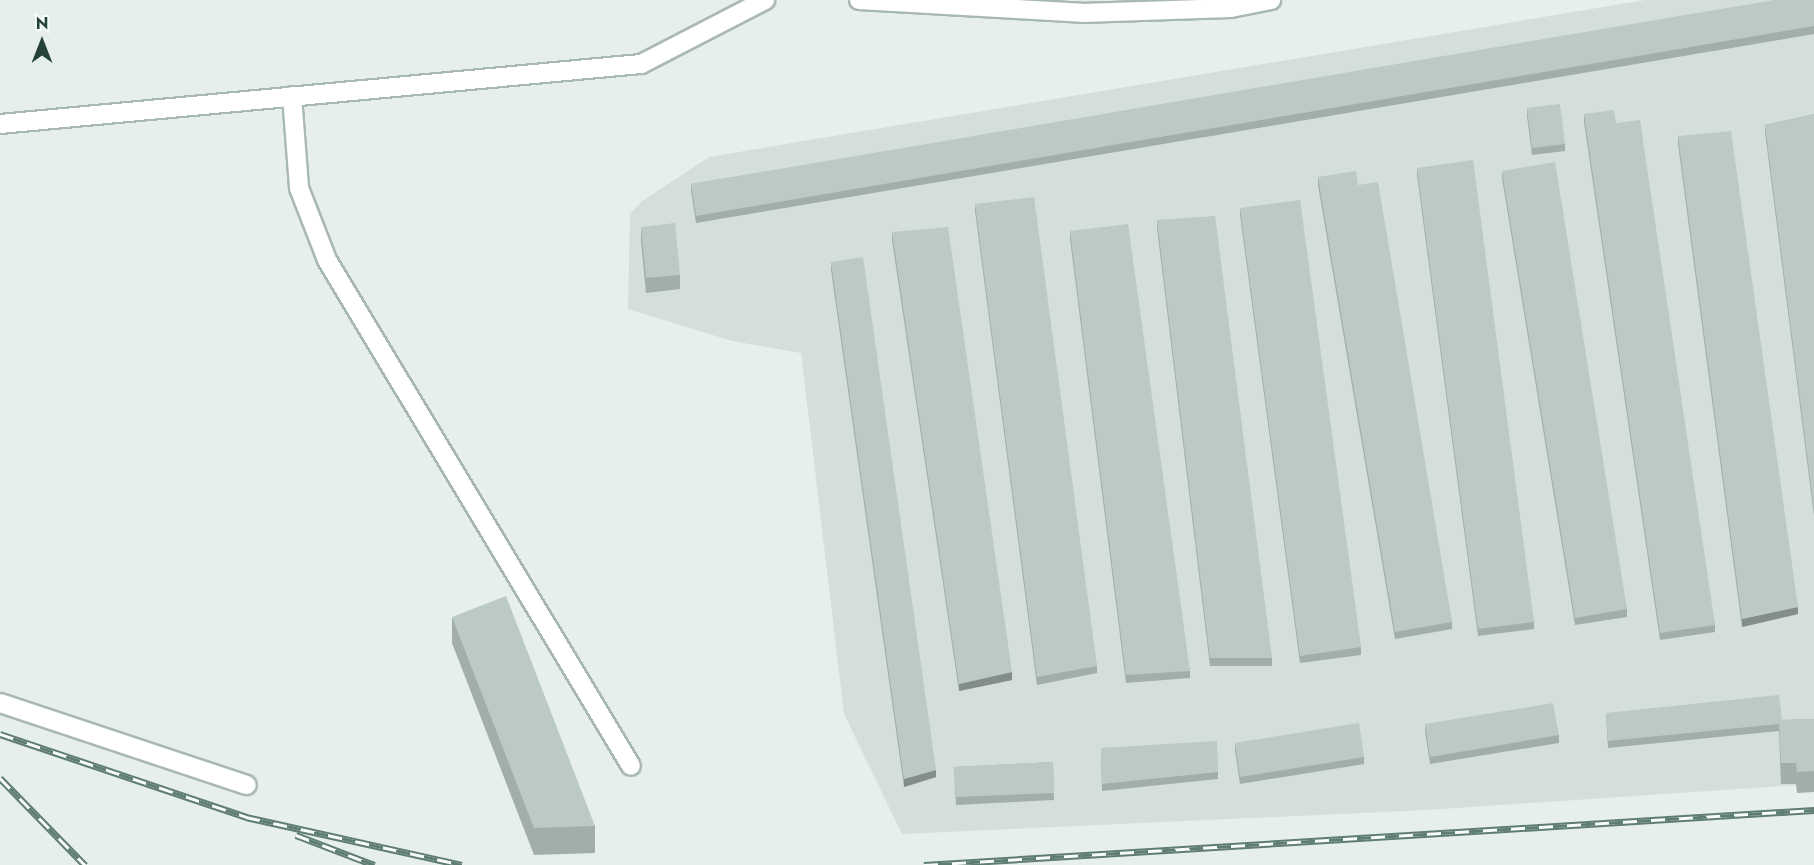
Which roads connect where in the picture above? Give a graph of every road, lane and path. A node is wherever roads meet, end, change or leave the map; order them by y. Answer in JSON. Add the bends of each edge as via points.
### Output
{"nodes":[{"id":1,"x":765,"y":0,"type":"edge"},
{"id":2,"x":859,"y":0,"type":"edge"},
{"id":3,"x":1271,"y":0,"type":"edge"},
{"id":4,"x":1144,"y":5,"type":"edge"},
{"id":5,"x":292,"y":96,"type":"junction"},
{"id":6,"x":0,"y":124,"type":"edge"},
{"id":7,"x":0,"y":703,"type":"edge"},
{"id":8,"x":631,"y":766,"type":"dead end"},
{"id":9,"x":247,"y":785,"type":"dead end"}],
"edges":[{"from":1,"to":5,"type":"lane","via":[[641,64]]},
{"from":2,"to":4,"type":"lane","via":[[1082,13]]},
{"from":3,"to":4,"type":"lane","via":[[1231,8]]},
{"from":5,"to":6,"type":"lane"},
{"from":5,"to":8,"type":"lane","via":[[299,188],[327,260]]},
{"from":7,"to":9,"type":"lane"}]}
